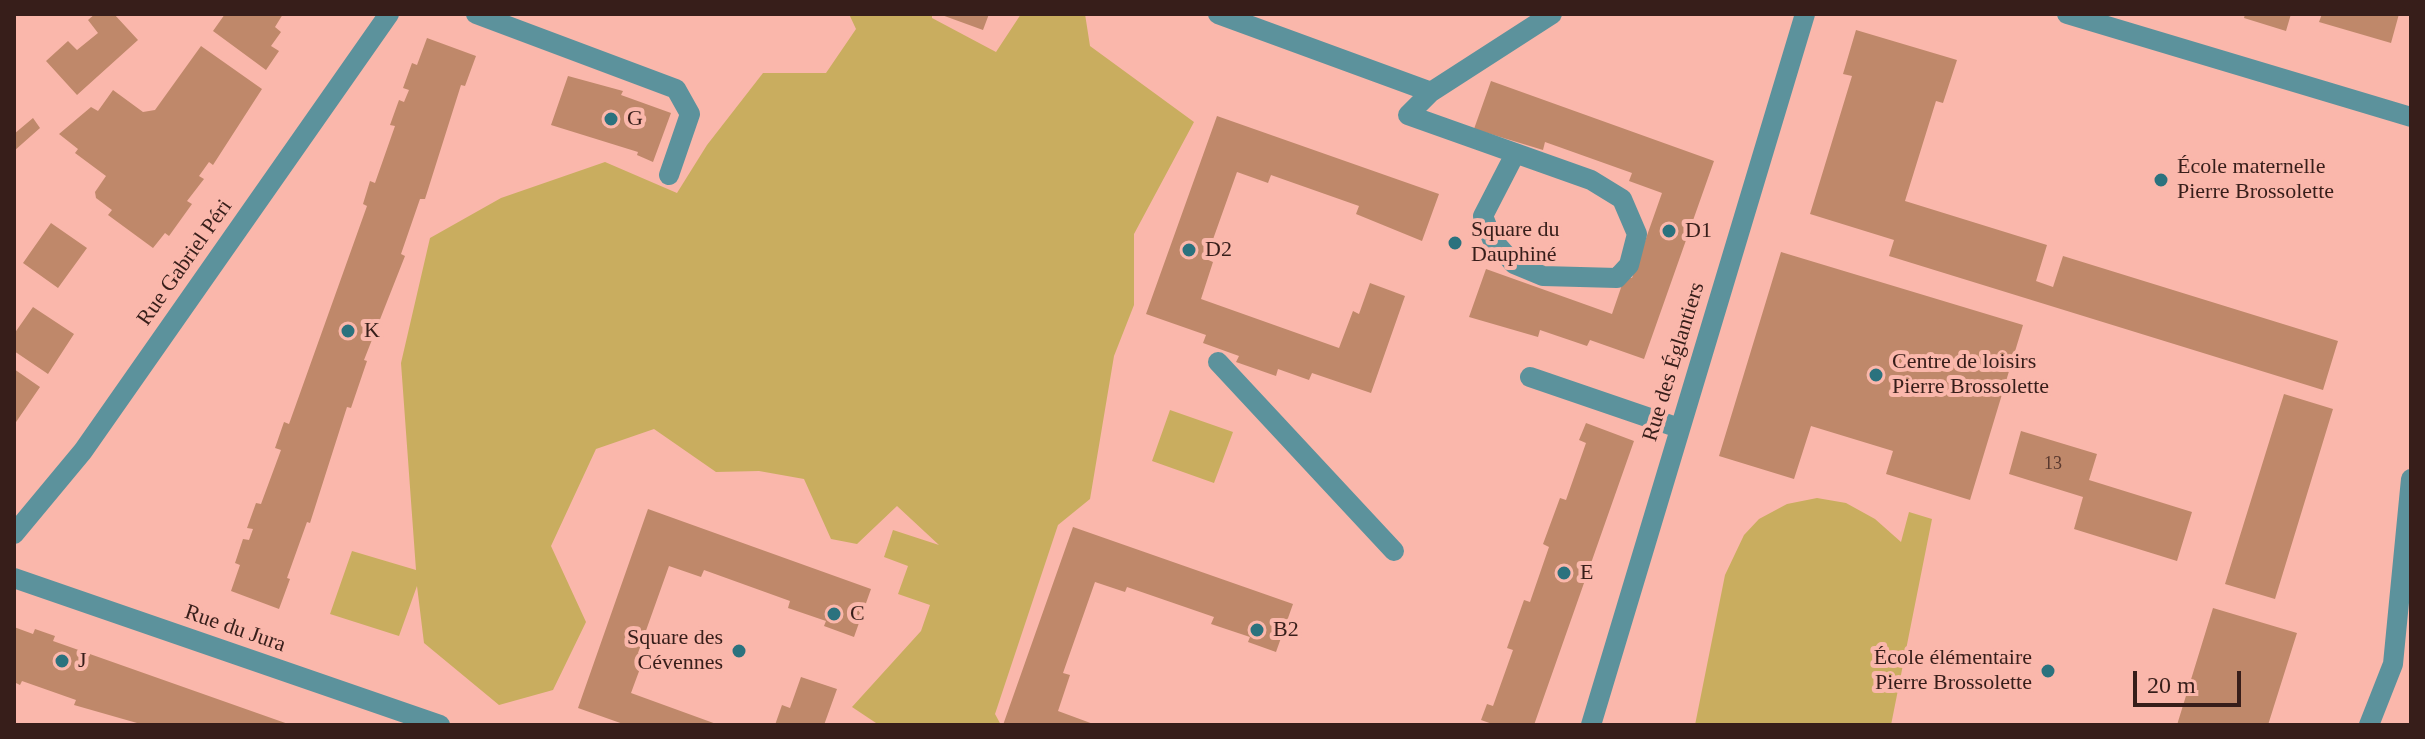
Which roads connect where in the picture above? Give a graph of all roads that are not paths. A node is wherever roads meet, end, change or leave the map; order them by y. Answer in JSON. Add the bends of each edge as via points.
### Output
{"nodes":[{"id":1,"x":389,"y":14,"type":"edge"},
{"id":2,"x":476,"y":14,"type":"edge"},
{"id":3,"x":1218,"y":14,"type":"edge"},
{"id":4,"x":1552,"y":14,"type":"edge"},
{"id":5,"x":1805,"y":14,"type":"edge"},
{"id":6,"x":2067,"y":14,"type":"edge"},
{"id":7,"x":1431,"y":92,"type":"junction"},
{"id":8,"x":2411,"y":117,"type":"edge"},
{"id":9,"x":1515,"y":154,"type":"junction"},
{"id":10,"x":669,"y":175,"type":"dead end"},
{"id":11,"x":1218,"y":362,"type":"dead end"},
{"id":12,"x":1530,"y":377,"type":"dead end"},
{"id":13,"x":1679,"y":428,"type":"junction"},
{"id":14,"x":2411,"y":479,"type":"edge"},
{"id":15,"x":14,"y":534,"type":"edge"},
{"id":16,"x":1394,"y":551,"type":"dead end"},
{"id":17,"x":14,"y":578,"type":"edge"},
{"id":18,"x":440,"y":725,"type":"edge"},
{"id":19,"x":1591,"y":725,"type":"edge"},
{"id":20,"x":2369,"y":725,"type":"edge"}],
"edges":[{"from":1,"to":15,"type":"street","name":"Rue Gabriel Péri","via":[[83,451]]},
{"from":2,"to":10,"type":"street","via":[[676,89],[690,114]]},
{"from":3,"to":7,"type":"street"},
{"from":4,"to":7,"type":"street"},
{"from":5,"to":13,"type":"street","name":"Rue des Églantiers"},
{"from":6,"to":8,"type":"street"},
{"from":7,"to":9,"type":"street","via":[[1408,115]]},
{"from":9,"to":9,"type":"street","via":[[1591,180],[1622,199],[1637,234],[1629,265],[1617,278],[1543,276],[1514,264],[1492,239],[1483,216]]},
{"from":11,"to":16,"type":"street"},
{"from":12,"to":13,"type":"street"},
{"from":13,"to":19,"type":"street","name":"Rue des Églantiers"},
{"from":14,"to":20,"type":"street","via":[[2393,664]]},
{"from":17,"to":18,"type":"street","name":"Rue du Jura"}]}
